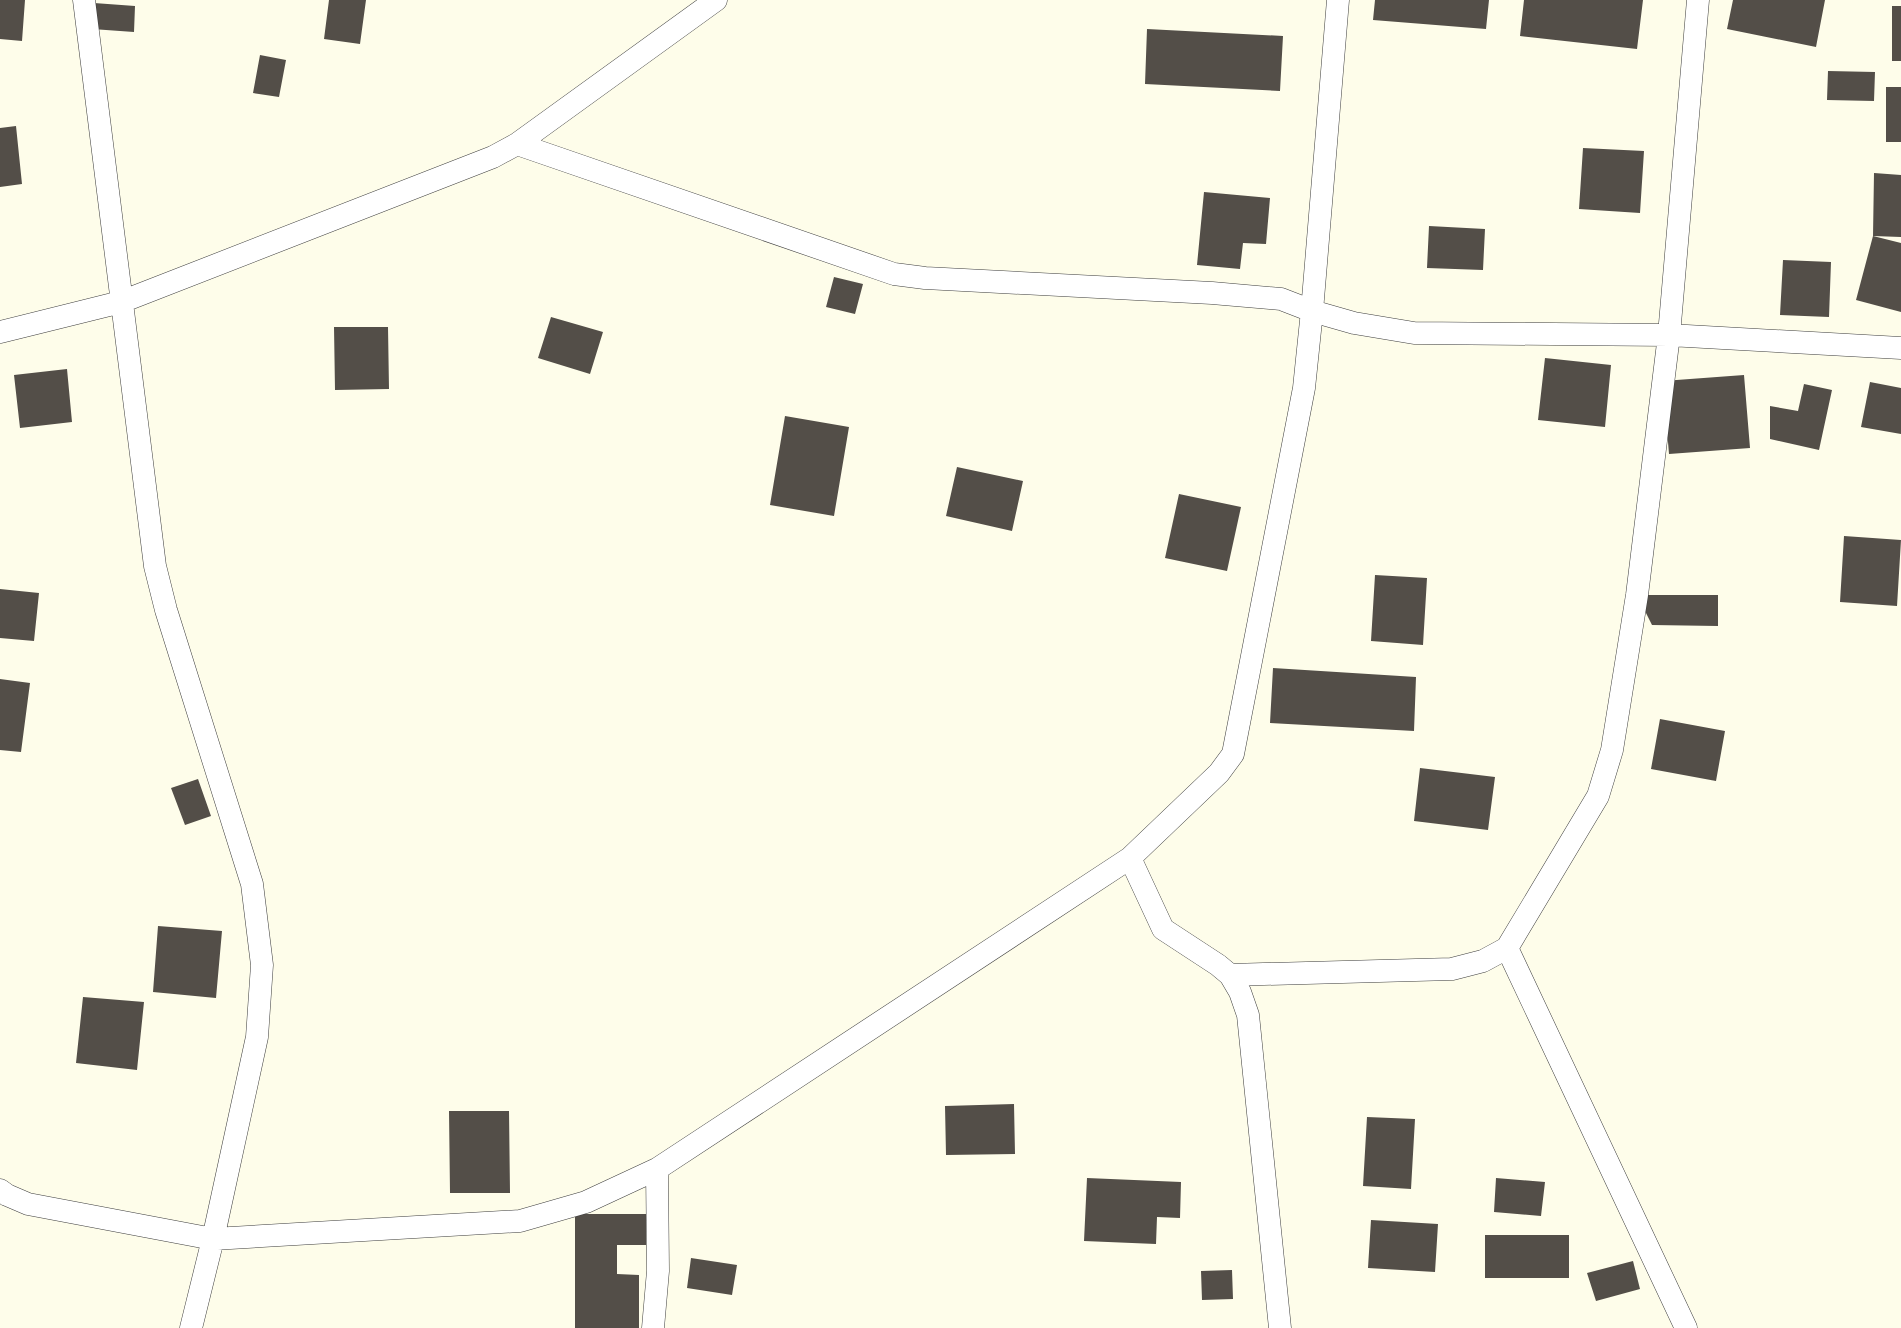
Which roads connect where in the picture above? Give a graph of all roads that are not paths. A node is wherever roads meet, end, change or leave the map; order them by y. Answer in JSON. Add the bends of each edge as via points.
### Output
{"nodes":[{"id":1,"x":84,"y":0,"type":"edge"},
{"id":2,"x":716,"y":0,"type":"edge"},
{"id":3,"x":1338,"y":0,"type":"edge"},
{"id":4,"x":1698,"y":0,"type":"edge"},
{"id":5,"x":517,"y":144,"type":"junction"},
{"id":6,"x":121,"y":302,"type":"junction"},
{"id":7,"x":1312,"y":311,"type":"junction"},
{"id":8,"x":0,"y":332,"type":"edge"},
{"id":9,"x":1669,"y":336,"type":"junction"},
{"id":10,"x":1901,"y":348,"type":"edge"},
{"id":11,"x":1130,"y":858,"type":"junction"},
{"id":12,"x":1507,"y":948,"type":"junction"},
{"id":13,"x":1230,"y":975,"type":"junction"},
{"id":14,"x":657,"y":1169,"type":"junction"},
{"id":15,"x":0,"y":1190,"type":"edge"},
{"id":16,"x":213,"y":1239,"type":"junction"},
{"id":17,"x":191,"y":1328,"type":"edge"},
{"id":18,"x":653,"y":1328,"type":"edge"},
{"id":19,"x":1280,"y":1328,"type":"edge"},
{"id":20,"x":1686,"y":1328,"type":"edge"}],
"edges":[{"from":1,"to":6,"type":"street"},
{"from":2,"to":5,"type":"street"},
{"from":3,"to":7,"type":"street"},
{"from":4,"to":9,"type":"street"},
{"from":5,"to":6,"type":"street","via":[[493,157]]},
{"from":5,"to":7,"type":"street","via":[[894,274],[1281,299]]},
{"from":6,"to":8,"type":"street"},
{"from":6,"to":16,"type":"street","via":[[155,566],[166,610],[252,884],[262,965],[257,1037]]},
{"from":7,"to":9,"type":"street","via":[[1354,323],[1414,333]]},
{"from":7,"to":11,"type":"street","via":[[1304,388],[1233,754],[1219,773]]},
{"from":9,"to":10,"type":"street"},
{"from":9,"to":12,"type":"street","via":[[1637,595],[1612,750],[1598,796]]},
{"from":11,"to":13,"type":"street","via":[[1163,929]]},
{"from":11,"to":14,"type":"street"},
{"from":12,"to":13,"type":"street","via":[[1483,962],[1452,969]]},
{"from":12,"to":20,"type":"street"},
{"from":13,"to":19,"type":"street","via":[[1240,992],[1248,1015]]},
{"from":14,"to":16,"type":"street","via":[[586,1202],[520,1221]]},
{"from":14,"to":18,"type":"street","via":[[658,1271]]},
{"from":15,"to":16,"type":"street","via":[[28,1204]]},
{"from":16,"to":17,"type":"street"}]}
